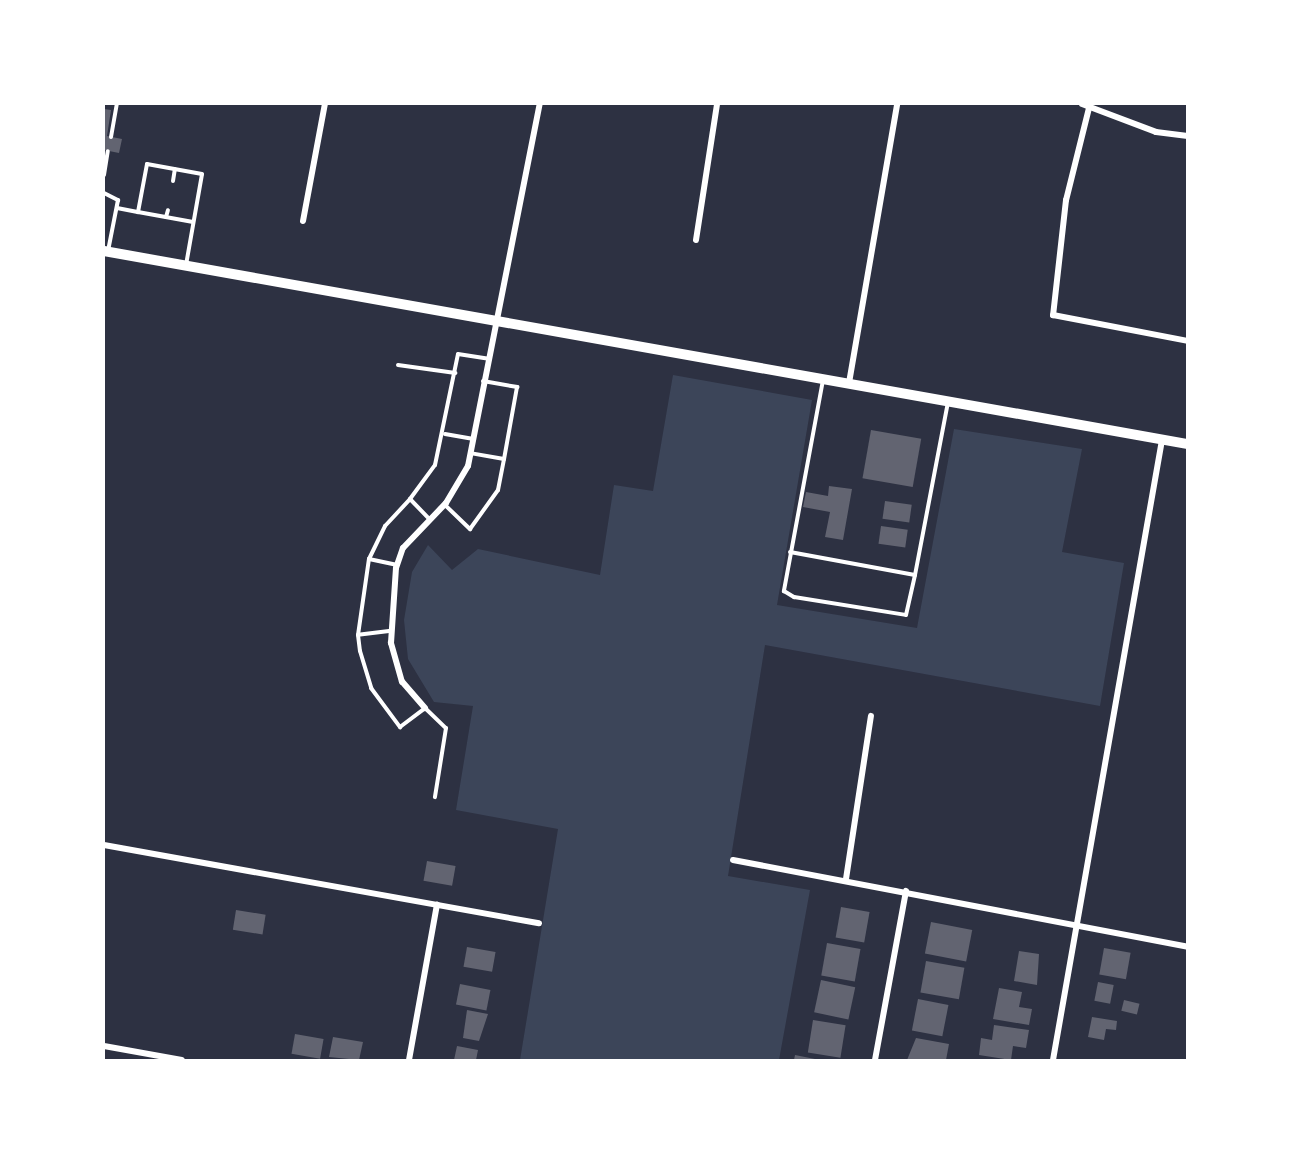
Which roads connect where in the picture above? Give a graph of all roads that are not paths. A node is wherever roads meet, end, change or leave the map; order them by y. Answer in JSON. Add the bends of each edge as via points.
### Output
{"nodes":[{"id":1,"x":117,"y":104,"type":"edge"},
{"id":2,"x":325,"y":104,"type":"edge"},
{"id":3,"x":540,"y":104,"type":"edge"},
{"id":4,"x":717,"y":104,"type":"edge"},
{"id":5,"x":897,"y":104,"type":"edge"},
{"id":6,"x":1082,"y":104,"type":"edge"},
{"id":7,"x":1089,"y":108,"type":"junction"},
{"id":8,"x":1188,"y":136,"type":"edge"},
{"id":9,"x":111,"y":137,"type":"dead end"},
{"id":10,"x":108,"y":151,"type":"dead end"},
{"id":11,"x":175,"y":169,"type":"junction"},
{"id":12,"x":104,"y":175,"type":"edge"},
{"id":13,"x":173,"y":181,"type":"dead end"},
{"id":14,"x":104,"y":193,"type":"edge"},
{"id":15,"x":117,"y":208,"type":"junction"},
{"id":16,"x":168,"y":210,"type":"dead end"},
{"id":17,"x":138,"y":212,"type":"junction"},
{"id":18,"x":166,"y":217,"type":"junction"},
{"id":19,"x":303,"y":221,"type":"dead end"},
{"id":20,"x":194,"y":222,"type":"junction"},
{"id":21,"x":696,"y":240,"type":"dead end"},
{"id":22,"x":106,"y":251,"type":"edge"},
{"id":23,"x":186,"y":266,"type":"junction"},
{"id":24,"x":499,"y":323,"type":"junction"},
{"id":25,"x":1188,"y":341,"type":"edge"},
{"id":26,"x":489,"y":359,"type":"junction"},
{"id":27,"x":398,"y":365,"type":"dead end"},
{"id":28,"x":455,"y":373,"type":"junction"},
{"id":29,"x":823,"y":379,"type":"junction"},
{"id":30,"x":483,"y":381,"type":"junction"},
{"id":31,"x":849,"y":383,"type":"junction"},
{"id":32,"x":948,"y":402,"type":"junction"},
{"id":33,"x":445,"y":434,"type":"junction"},
{"id":34,"x":474,"y":439,"type":"junction"},
{"id":35,"x":1162,"y":440,"type":"junction"},
{"id":36,"x":1188,"y":444,"type":"edge"},
{"id":37,"x":471,"y":453,"type":"junction"},
{"id":38,"x":504,"y":459,"type":"junction"},
{"id":39,"x":410,"y":499,"type":"junction"},
{"id":40,"x":445,"y":504,"type":"junction"},
{"id":41,"x":430,"y":520,"type":"junction"},
{"id":42,"x":790,"y":552,"type":"junction"},
{"id":43,"x":369,"y":559,"type":"junction"},
{"id":44,"x":397,"y":565,"type":"junction"},
{"id":45,"x":915,"y":575,"type":"junction"},
{"id":46,"x":389,"y":631,"type":"junction"},
{"id":47,"x":358,"y":635,"type":"junction"},
{"id":48,"x":425,"y":708,"type":"junction"},
{"id":49,"x":871,"y":716,"type":"dead end"},
{"id":50,"x":435,"y":797,"type":"dead end"},
{"id":51,"x":104,"y":845,"type":"edge"},
{"id":52,"x":733,"y":860,"type":"dead end"},
{"id":53,"x":846,"y":879,"type":"junction"},
{"id":54,"x":906,"y":891,"type":"junction"},
{"id":55,"x":437,"y":904,"type":"junction"},
{"id":56,"x":539,"y":923,"type":"dead end"},
{"id":57,"x":1077,"y":925,"type":"junction"},
{"id":58,"x":1188,"y":947,"type":"edge"},
{"id":59,"x":104,"y":1046,"type":"edge"},
{"id":60,"x":182,"y":1060,"type":"edge"},
{"id":61,"x":408,"y":1060,"type":"edge"},
{"id":62,"x":874,"y":1060,"type":"edge"},
{"id":63,"x":1053,"y":1060,"type":"edge"}],
"edges":[{"from":1,"to":9,"type":"lane"},
{"from":2,"to":19,"type":"street"},
{"from":3,"to":24,"type":"street"},
{"from":4,"to":21,"type":"street"},
{"from":5,"to":31,"type":"street"},
{"from":6,"to":7,"type":"street"},
{"from":7,"to":8,"type":"street","via":[[1156,132]]},
{"from":7,"to":25,"type":"street","via":[[1066,200],[1053,315]]},
{"from":10,"to":12,"type":"lane"},
{"from":11,"to":13,"type":"lane"},
{"from":11,"to":17,"type":"lane","via":[[147,164]]},
{"from":11,"to":20,"type":"lane","via":[[202,174]]},
{"from":14,"to":15,"type":"lane","via":[[118,200]]},
{"from":15,"to":17,"type":"lane"},
{"from":15,"to":22,"type":"lane"},
{"from":16,"to":18,"type":"lane"},
{"from":17,"to":18,"type":"lane"},
{"from":18,"to":20,"type":"lane"},
{"from":20,"to":23,"type":"lane"},
{"from":22,"to":23,"type":"main road"},
{"from":23,"to":24,"type":"main road"},
{"from":24,"to":26,"type":"street"},
{"from":24,"to":29,"type":"main road"},
{"from":26,"to":28,"type":"lane","via":[[458,354]]},
{"from":26,"to":30,"type":"street"},
{"from":27,"to":28,"type":"lane"},
{"from":28,"to":33,"type":"lane"},
{"from":29,"to":31,"type":"main road"},
{"from":29,"to":42,"type":"lane"},
{"from":30,"to":34,"type":"street"},
{"from":30,"to":38,"type":"lane","via":[[517,387]]},
{"from":31,"to":32,"type":"main road"},
{"from":32,"to":35,"type":"main road"},
{"from":32,"to":45,"type":"lane"},
{"from":33,"to":34,"type":"lane"},
{"from":33,"to":39,"type":"lane","via":[[432,473]]},
{"from":34,"to":37,"type":"street"},
{"from":35,"to":36,"type":"main road"},
{"from":35,"to":57,"type":"street"},
{"from":37,"to":38,"type":"lane"},
{"from":37,"to":40,"type":"street"},
{"from":38,"to":40,"type":"lane","via":[[498,490],[470,529]]},
{"from":39,"to":41,"type":"lane"},
{"from":39,"to":43,"type":"lane","via":[[385,526]]},
{"from":40,"to":41,"type":"street"},
{"from":41,"to":44,"type":"street","via":[[403,548]]},
{"from":42,"to":45,"type":"lane"},
{"from":42,"to":45,"type":"lane","via":[[784,591],[794,597],[906,615]]},
{"from":43,"to":44,"type":"lane"},
{"from":43,"to":47,"type":"lane"},
{"from":44,"to":46,"type":"street"},
{"from":46,"to":47,"type":"lane"},
{"from":46,"to":48,"type":"street","via":[[402,682]]},
{"from":47,"to":48,"type":"lane","via":[[371,688],[400,727]]},
{"from":48,"to":50,"type":"lane","via":[[446,728]]},
{"from":49,"to":53,"type":"street"},
{"from":51,"to":55,"type":"street"},
{"from":52,"to":53,"type":"street"},
{"from":53,"to":54,"type":"street"},
{"from":54,"to":57,"type":"street"},
{"from":54,"to":62,"type":"street"},
{"from":55,"to":56,"type":"street"},
{"from":55,"to":61,"type":"street"},
{"from":57,"to":58,"type":"street"},
{"from":57,"to":63,"type":"street"},
{"from":59,"to":60,"type":"street"}]}
